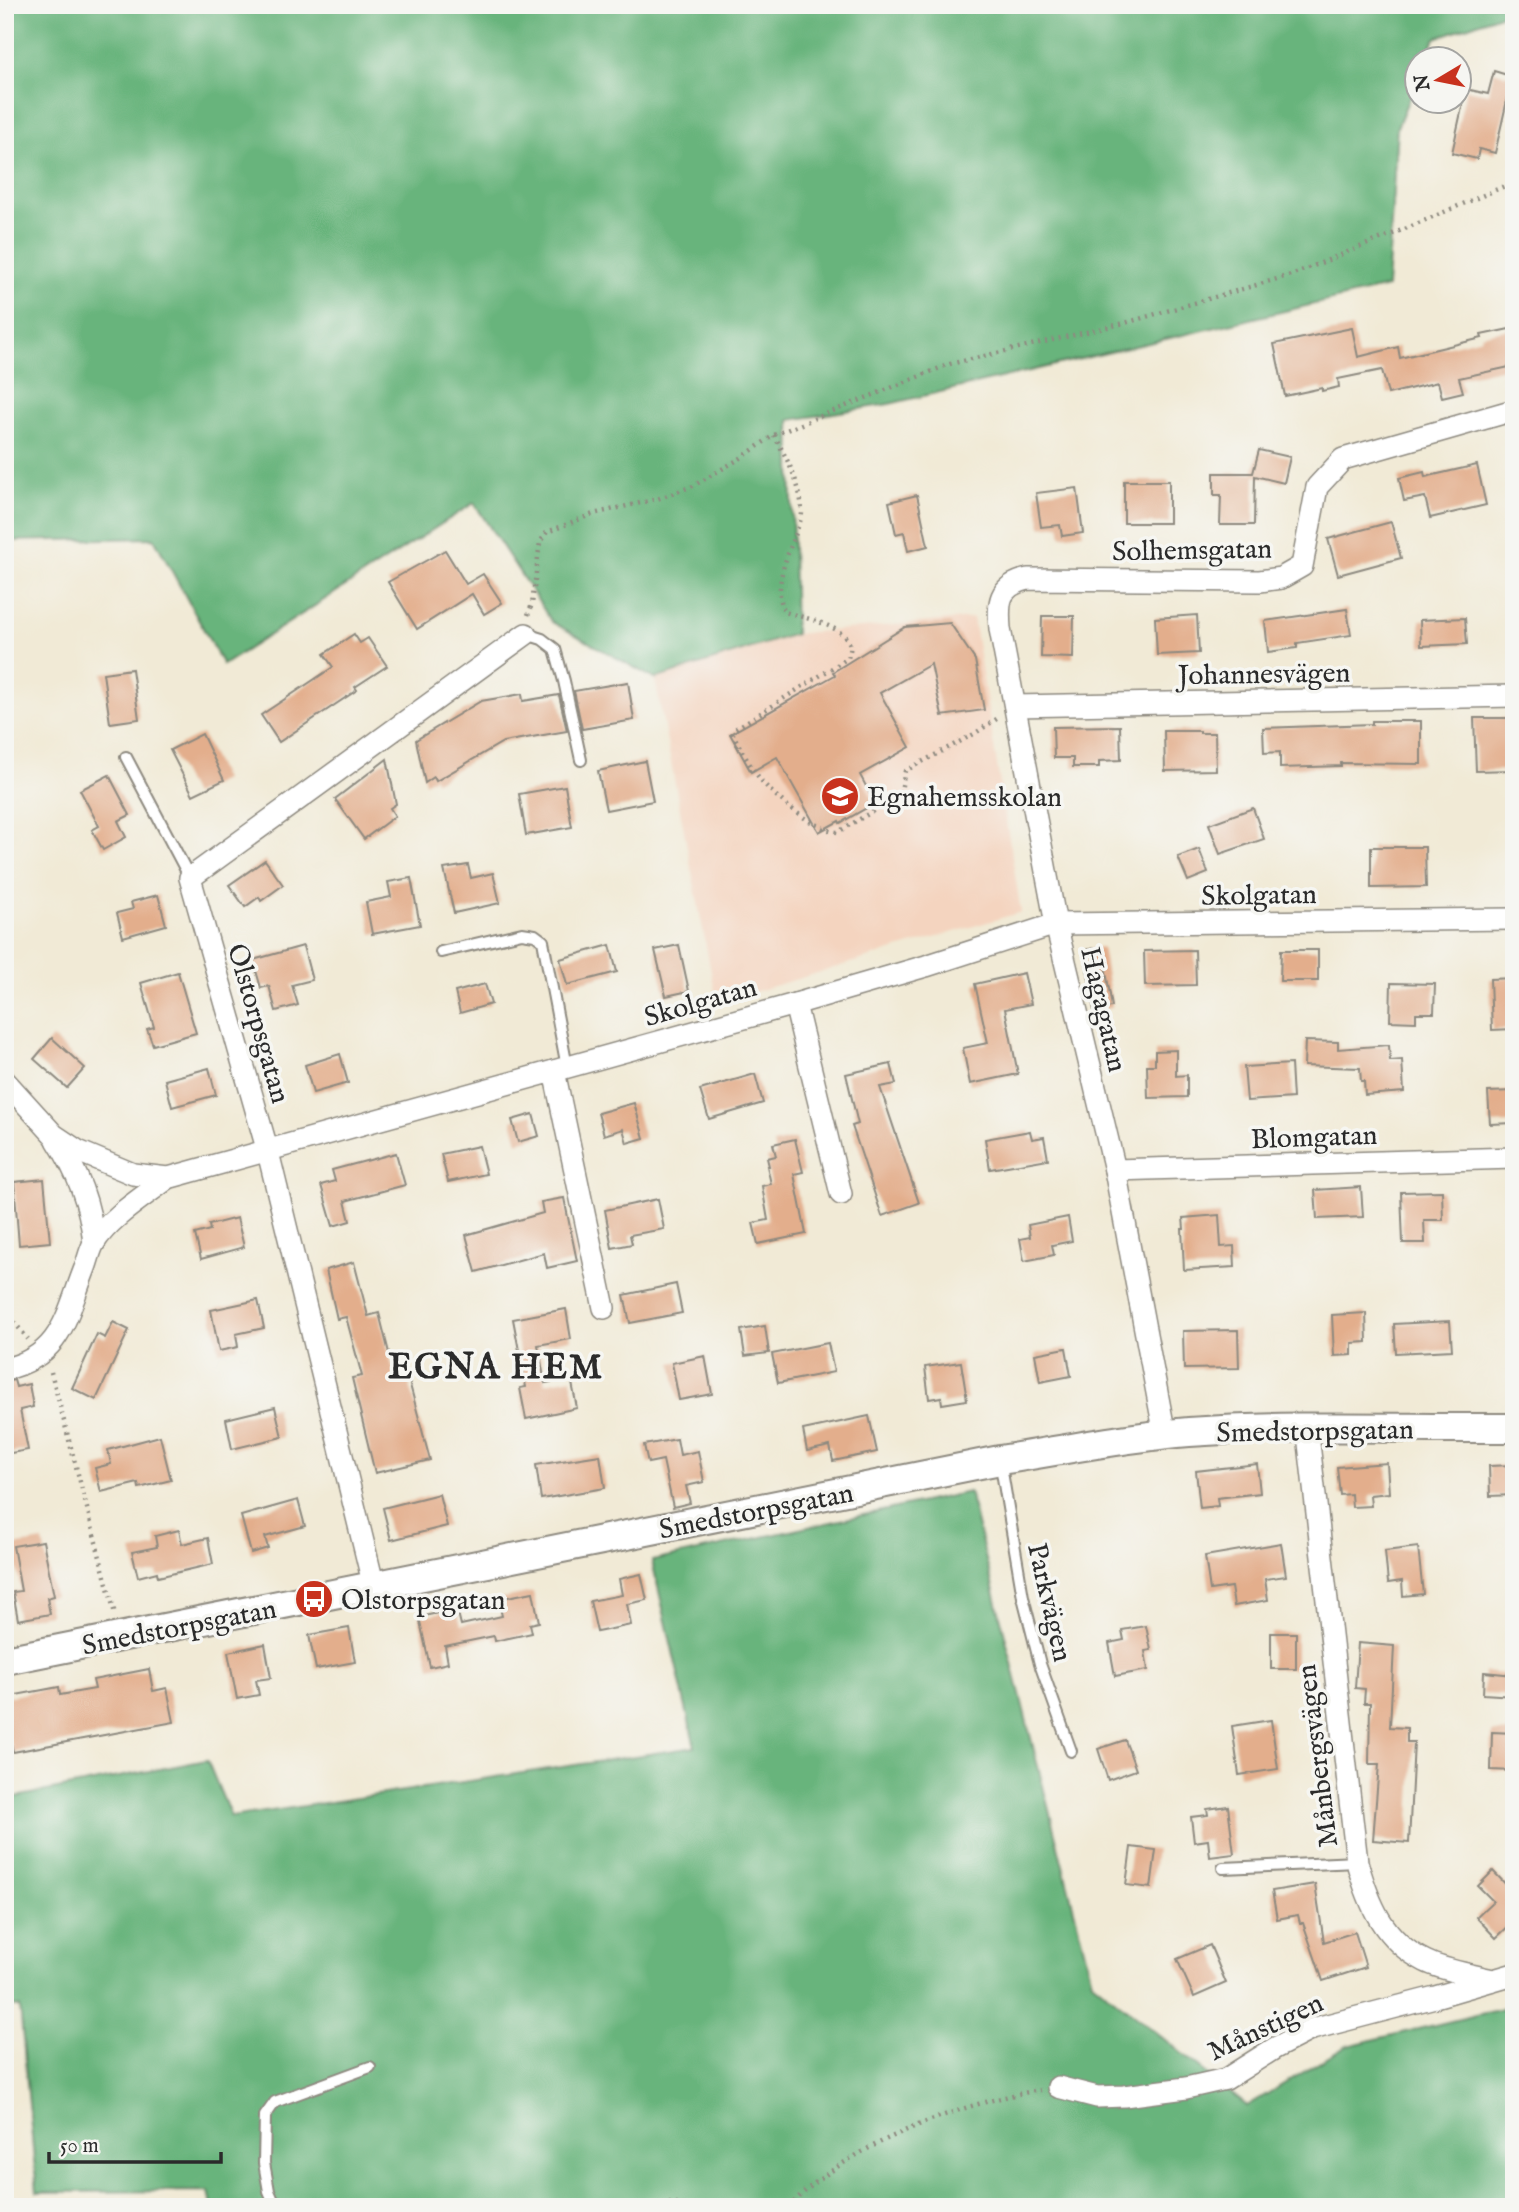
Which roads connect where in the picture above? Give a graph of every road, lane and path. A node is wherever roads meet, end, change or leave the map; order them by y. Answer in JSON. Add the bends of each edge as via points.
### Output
{"nodes":[{"id":1,"x":1514,"y":182,"type":"edge"},
{"id":2,"x":1514,"y":410,"type":"edge"},
{"id":3,"x":774,"y":436,"type":"junction"},
{"id":4,"x":1001,"y":595,"type":"joint"},
{"id":5,"x":526,"y":634,"type":"junction"},
{"id":6,"x":1514,"y":696,"type":"edge"},
{"id":7,"x":1015,"y":706,"type":"junction"},
{"id":8,"x":126,"y":757,"type":"dead end"},
{"id":9,"x":581,"y":760,"type":"dead end"},
{"id":10,"x":190,"y":878,"type":"junction"},
{"id":11,"x":1514,"y":919,"type":"edge"},
{"id":12,"x":1056,"y":924,"type":"junction"},
{"id":13,"x":441,"y":952,"type":"dead end"},
{"id":14,"x":794,"y":1004,"type":"junction"},
{"id":15,"x":561,"y":1069,"type":"junction"},
{"id":16,"x":5,"y":1081,"type":"edge"},
{"id":17,"x":54,"y":1135,"type":"junction"},
{"id":18,"x":268,"y":1152,"type":"junction"},
{"id":19,"x":1514,"y":1158,"type":"edge"},
{"id":20,"x":1115,"y":1170,"type":"junction"},
{"id":21,"x":168,"y":1178,"type":"junction"},
{"id":22,"x":841,"y":1194,"type":"dead end"},
{"id":23,"x":94,"y":1243,"type":"junction"},
{"id":24,"x":604,"y":1308,"type":"dead end"},
{"id":25,"x":5,"y":1311,"type":"edge"},
{"id":26,"x":40,"y":1354,"type":"junction"},
{"id":27,"x":5,"y":1368,"type":"edge"},
{"id":28,"x":1307,"y":1426,"type":"junction"},
{"id":29,"x":1514,"y":1428,"type":"edge"},
{"id":30,"x":1164,"y":1434,"type":"junction"},
{"id":31,"x":1000,"y":1460,"type":"junction"},
{"id":32,"x":374,"y":1587,"type":"junction"},
{"id":33,"x":121,"y":1638,"type":"junction"},
{"id":34,"x":5,"y":1660,"type":"edge"},
{"id":35,"x":1071,"y":1751,"type":"dead end"},
{"id":36,"x":1357,"y":1862,"type":"junction"},
{"id":37,"x":1223,"y":1868,"type":"dead end"},
{"id":38,"x":1514,"y":1973,"type":"edge"},
{"id":39,"x":1492,"y":1980,"type":"junction"},
{"id":40,"x":370,"y":2067,"type":"dead end"},
{"id":41,"x":1058,"y":2087,"type":"joint"},
{"id":42,"x":276,"y":2207,"type":"edge"},
{"id":43,"x":634,"y":2207,"type":"edge"},
{"id":44,"x":698,"y":2207,"type":"edge"},
{"id":45,"x":789,"y":2207,"type":"edge"}],
"edges":[{"from":1,"to":3,"type":"path","via":[[1290,275],[1125,323],[950,364]]},
{"from":2,"to":4,"type":"street","name":"Solhemsgatan","via":[[1343,459],[1317,487],[1302,566],[1281,578],[1028,579]]},
{"from":3,"to":5,"type":"path","via":[[693,486],[547,532],[540,542],[532,604],[520,628]]},
{"from":3,"to":7,"type":"path","via":[[797,484],[802,515],[782,576],[781,606],[785,612],[827,625],[850,646],[848,658],[735,729],[733,734],[745,756],[766,785],[804,817],[838,832],[900,795],[905,771]]},
{"from":4,"to":7,"type":"street","name":"Hagagatan","via":[[1000,629]]},
{"from":5,"to":9,"type":"lane","via":[[555,649]]},
{"from":5,"to":10,"type":"street"},
{"from":6,"to":7,"type":"street","name":"Johannesvägen"},
{"from":7,"to":12,"type":"street","name":"Hagagatan"},
{"from":8,"to":10,"type":"lane"},
{"from":10,"to":18,"type":"street","name":"Olstorpsgatan"},
{"from":11,"to":12,"type":"street","name":"Skolgatan"},
{"from":12,"to":14,"type":"street","name":"Skolgatan"},
{"from":12,"to":20,"type":"street","name":"Hagagatan"},
{"from":13,"to":15,"type":"lane","via":[[522,933],[543,941]]},
{"from":14,"to":15,"type":"street","name":"Skolgatan"},
{"from":14,"to":22,"type":"street"},
{"from":15,"to":18,"type":"street","name":"Skolgatan"},
{"from":15,"to":24,"type":"street"},
{"from":16,"to":17,"type":"street"},
{"from":17,"to":21,"type":"street","via":[[78,1151],[133,1174]]},
{"from":17,"to":23,"type":"street","via":[[87,1200]]},
{"from":18,"to":21,"type":"street","name":"Skolgatan"},
{"from":18,"to":32,"type":"street","name":"Olstorpsgatan"},
{"from":19,"to":20,"type":"street","name":"Blomgatan"},
{"from":20,"to":30,"type":"street","name":"Hagagatan"},
{"from":21,"to":23,"type":"street","name":"Skolgatan"},
{"from":23,"to":26,"type":"street","name":"Skolgatan","via":[[62,1326]]},
{"from":25,"to":26,"type":"path"},
{"from":26,"to":27,"type":"street","name":"Skolgatan"},
{"from":26,"to":33,"type":"path","via":[[50,1367]]},
{"from":28,"to":29,"type":"street","name":"Smedstorpsgatan"},
{"from":28,"to":30,"type":"street","name":"Smedstorpsgatan"},
{"from":28,"to":36,"type":"street","name":"Månbergsvägen"},
{"from":30,"to":31,"type":"street","name":"Smedstorpsgatan"},
{"from":31,"to":32,"type":"street","name":"Smedstorpsgatan"},
{"from":31,"to":35,"type":"lane","name":"Parkvägen","via":[[1023,1597],[1040,1664]]},
{"from":32,"to":33,"type":"street","name":"Smedstorpsgatan"},
{"from":33,"to":34,"type":"street","name":"Smedstorpsgatan"},
{"from":36,"to":37,"type":"lane"},
{"from":36,"to":39,"type":"street","name":"Månbergsvägen","via":[[1377,1917],[1405,1949],[1426,1962]]},
{"from":38,"to":39,"type":"street"},
{"from":39,"to":41,"type":"street","name":"Månstigen","via":[[1312,2029],[1226,2079],[1124,2096],[1097,2097]]},
{"from":40,"to":42,"type":"lane","via":[[275,2102],[265,2116],[264,2163]]},
{"from":41,"to":45,"type":"path","via":[[1009,2094],[912,2127],[839,2164]]},
{"from":43,"to":44,"type":"path","via":[[668,2203]]}]}
